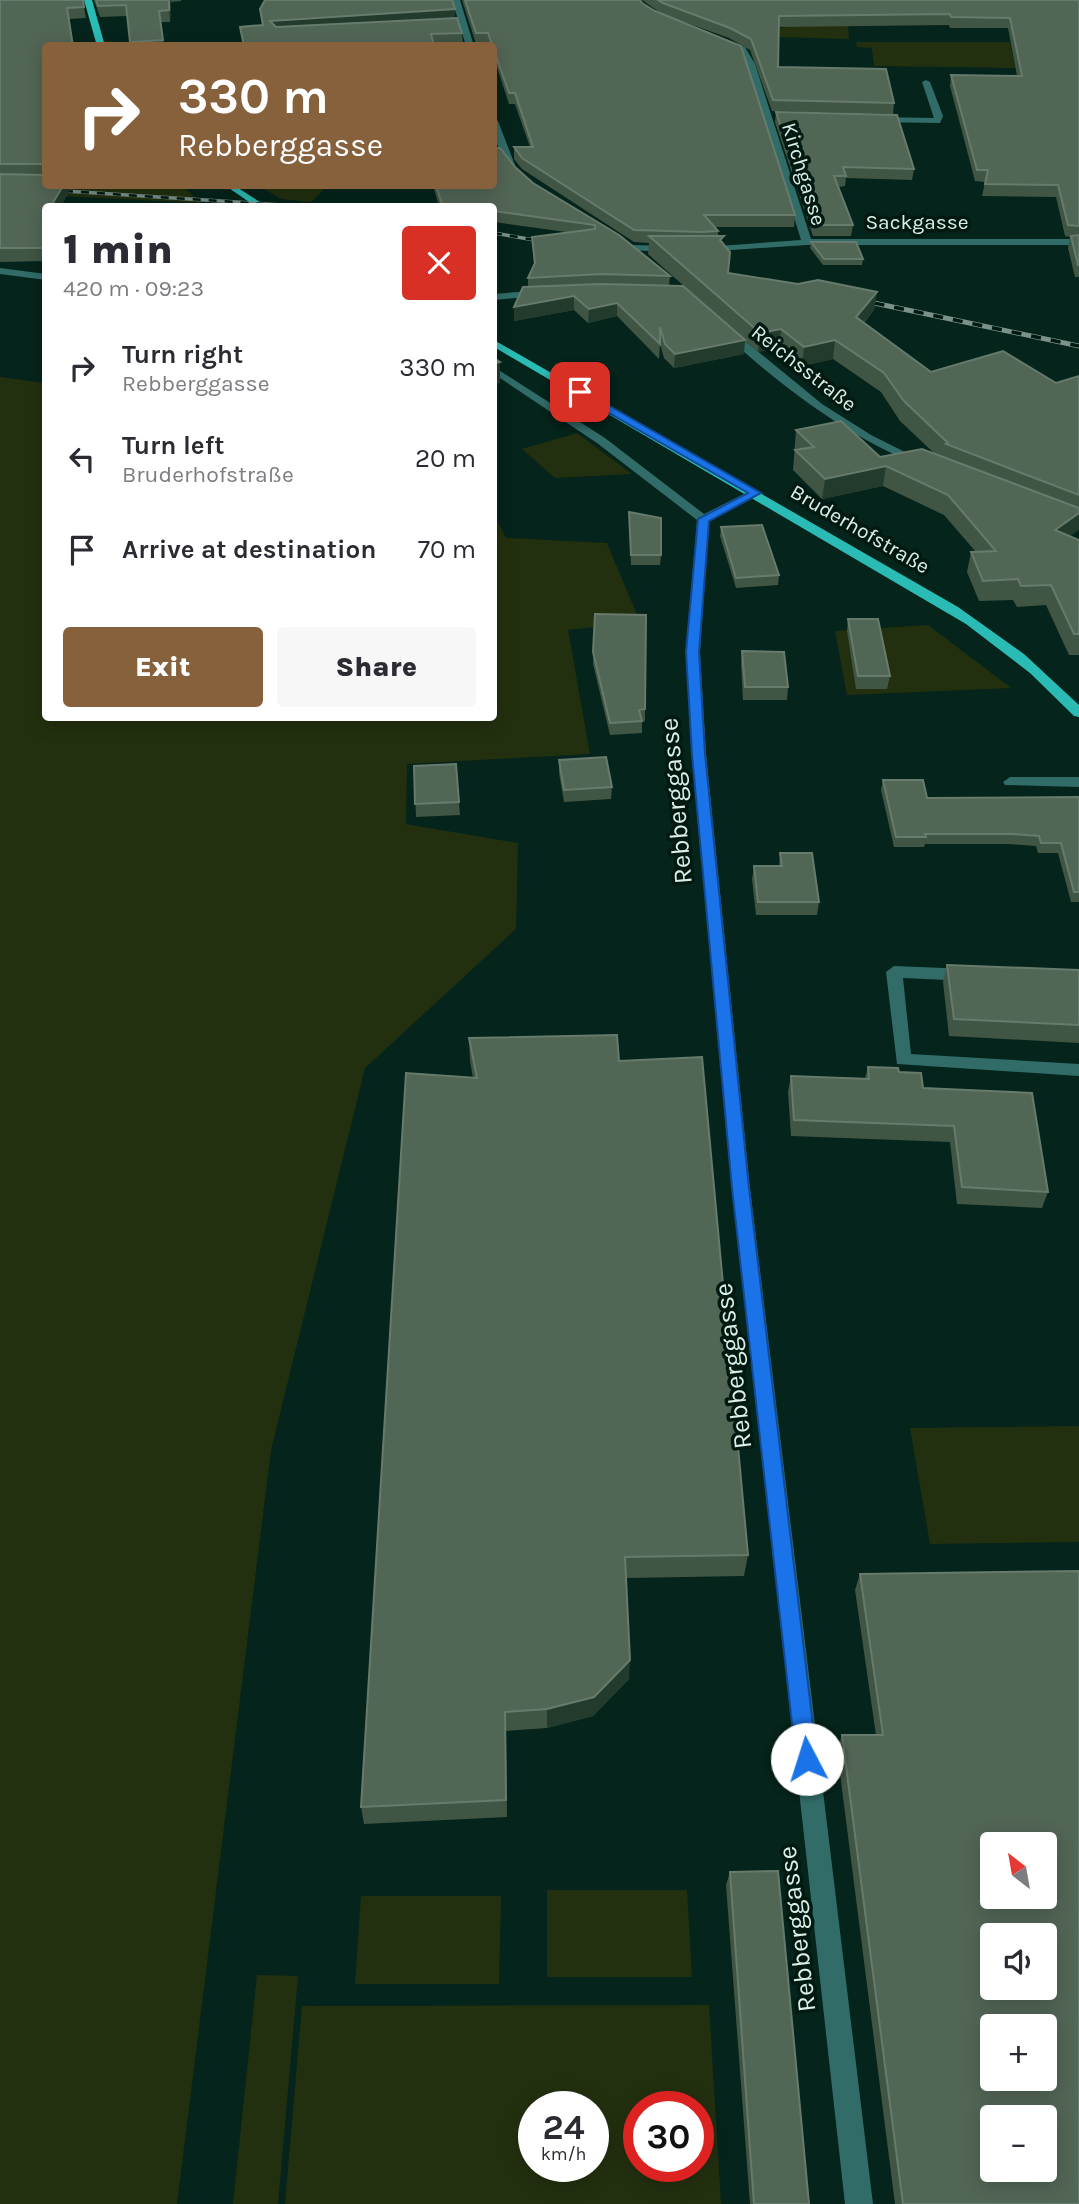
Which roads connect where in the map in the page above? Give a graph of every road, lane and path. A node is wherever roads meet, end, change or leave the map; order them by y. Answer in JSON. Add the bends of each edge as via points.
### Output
{"nodes":[{"id":1,"x":88,"y":0,"type":"edge"},
{"id":2,"x":456,"y":0,"type":"edge"},
{"id":3,"x":463,"y":23,"type":"junction"},
{"id":4,"x":450,"y":24,"type":"edge"},
{"id":5,"x":708,"y":34,"type":"edge"},
{"id":6,"x":100,"y":42,"type":"edge"},
{"id":7,"x":469,"y":42,"type":"edge"},
{"id":8,"x":926,"y":82,"type":"dead end"},
{"id":9,"x":767,"y":116,"type":"junction"},
{"id":10,"x":780,"y":116,"type":"edge"},
{"id":11,"x":868,"y":120,"type":"edge"},
{"id":12,"x":497,"y":130,"type":"edge"},
{"id":13,"x":524,"y":179,"type":"edge"},
{"id":14,"x":235,"y":189,"type":"edge"},
{"id":15,"x":256,"y":203,"type":"edge"},
{"id":16,"x":807,"y":242,"type":"junction"},
{"id":17,"x":1079,"y":242,"type":"edge"},
{"id":18,"x":676,"y":249,"type":"edge"},
{"id":19,"x":689,"y":250,"type":"edge"},
{"id":20,"x":644,"y":259,"type":"edge"},
{"id":21,"x":0,"y":271,"type":"edge"},
{"id":22,"x":42,"y":276,"type":"edge"},
{"id":23,"x":553,"y":293,"type":"edge"},
{"id":24,"x":497,"y":297,"type":"edge"},
{"id":25,"x":719,"y":324,"type":"edge"},
{"id":26,"x":497,"y":345,"type":"edge"},
{"id":27,"x":497,"y":372,"type":"edge"},
{"id":28,"x":936,"y":468,"type":"edge"},
{"id":29,"x":756,"y":493,"type":"junction"},
{"id":30,"x":703,"y":519,"type":"junction"},
{"id":31,"x":1079,"y":713,"type":"edge"},
{"id":32,"x":1010,"y":782,"type":"dead end"},
{"id":33,"x":1079,"y":782,"type":"edge"},
{"id":34,"x":986,"y":975,"type":"edge"},
{"id":35,"x":1079,"y":1070,"type":"edge"},
{"id":36,"x":859,"y":2204,"type":"edge"}],
"edges":[{"from":1,"to":6,"type":"main road"},
{"from":2,"to":3,"type":"street"},
{"from":3,"to":4,"type":"street"},
{"from":3,"to":7,"type":"street"},
{"from":5,"to":9,"type":"street","name":"Kirchgasse","via":[[746,54]]},
{"from":8,"to":11,"type":"street","via":[[937,121]]},
{"from":9,"to":10,"type":"street","name":"Kirchgasse"},
{"from":9,"to":16,"type":"street","name":"Kirchgasse"},
{"from":12,"to":13,"type":"street","via":[[507,159]]},
{"from":14,"to":15,"type":"main road"},
{"from":16,"to":17,"type":"street","name":"Sackgasse"},
{"from":16,"to":19,"type":"street","name":"Sackgasse"},
{"from":18,"to":20,"type":"street","via":[[627,245]]},
{"from":21,"to":22,"type":"street"},
{"from":23,"to":24,"type":"street"},
{"from":25,"to":28,"type":"street","name":"Reichsstraße","via":[[846,425]]},
{"from":26,"to":29,"type":"main road","name":"Bruderhofstraße"},
{"from":27,"to":30,"type":"street","via":[[599,437]]},
{"from":29,"to":30,"type":"street"},
{"from":29,"to":31,"type":"main road","name":"Bruderhofstraße","via":[[995,637],[1049,680]]},
{"from":30,"to":36,"type":"street","name":"Rebberggasse","via":[[692,652],[699,754],[741,1188]]},
{"from":32,"to":33,"type":"street"},
{"from":34,"to":35,"type":"street","via":[[894,972],[902,1060]]}]}
